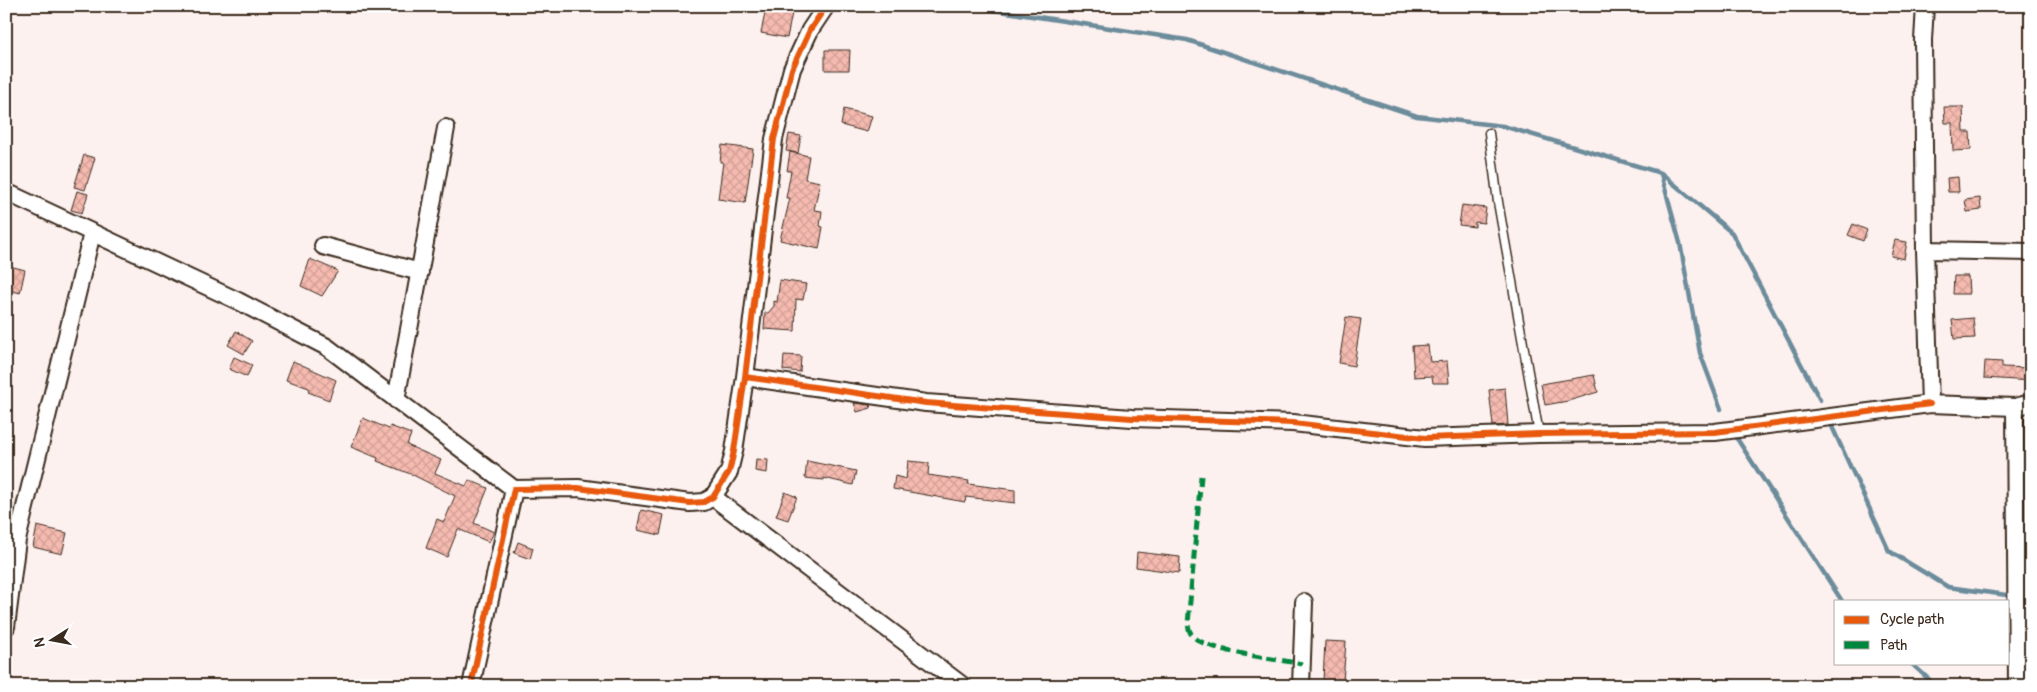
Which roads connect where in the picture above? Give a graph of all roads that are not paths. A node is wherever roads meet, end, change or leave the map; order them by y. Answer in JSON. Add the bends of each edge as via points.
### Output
{"nodes":[{"id":1,"x":826,"y":6,"type":"edge"},
{"id":2,"x":1926,"y":6,"type":"edge"},
{"id":3,"x":446,"y":128,"type":"dead end"},
{"id":4,"x":1489,"y":133,"type":"dead end"},
{"id":5,"x":6,"y":192,"type":"edge"},
{"id":6,"x":92,"y":233,"type":"junction"},
{"id":7,"x":323,"y":246,"type":"dead end"},
{"id":8,"x":1924,"y":250,"type":"junction"},
{"id":9,"x":2031,"y":252,"type":"edge"},
{"id":10,"x":420,"y":272,"type":"junction"},
{"id":11,"x":745,"y":377,"type":"junction"},
{"id":12,"x":396,"y":400,"type":"junction"},
{"id":13,"x":1930,"y":404,"type":"junction"},
{"id":14,"x":2023,"y":405,"type":"edge"},
{"id":15,"x":1539,"y":434,"type":"junction"},
{"id":16,"x":514,"y":489,"type":"junction"},
{"id":17,"x":713,"y":496,"type":"junction"},
{"id":18,"x":11,"y":539,"type":"edge"},
{"id":19,"x":1304,"y":602,"type":"dead end"},
{"id":20,"x":6,"y":627,"type":"edge"},
{"id":21,"x":471,"y":686,"type":"edge"},
{"id":22,"x":963,"y":686,"type":"edge"},
{"id":23,"x":1301,"y":686,"type":"edge"},
{"id":24,"x":2018,"y":686,"type":"edge"}],
"edges":[{"from":1,"to":11,"type":"street","via":[[810,30],[792,69],[774,139]]},
{"from":2,"to":8,"type":"street","via":[[1923,40]]},
{"from":3,"to":10,"type":"street"},
{"from":4,"to":15,"type":"lane"},
{"from":5,"to":6,"type":"street"},
{"from":6,"to":12,"type":"street","via":[[238,301],[327,347]]},
{"from":6,"to":18,"type":"street"},
{"from":7,"to":10,"type":"street"},
{"from":8,"to":9,"type":"street"},
{"from":8,"to":13,"type":"street"},
{"from":10,"to":12,"type":"street"},
{"from":11,"to":15,"type":"street","via":[[926,403],[1093,416],[1293,423],[1425,438]]},
{"from":11,"to":17,"type":"street","via":[[729,472]]},
{"from":12,"to":16,"type":"street"},
{"from":13,"to":14,"type":"street"},
{"from":13,"to":15,"type":"street","via":[[1715,432]]},
{"from":14,"to":24,"type":"street"},
{"from":16,"to":17,"type":"street","via":[[578,488],[690,504],[704,502]]},
{"from":16,"to":21,"type":"street"},
{"from":17,"to":22,"type":"street"},
{"from":18,"to":20,"type":"street"},
{"from":19,"to":23,"type":"street"}]}
